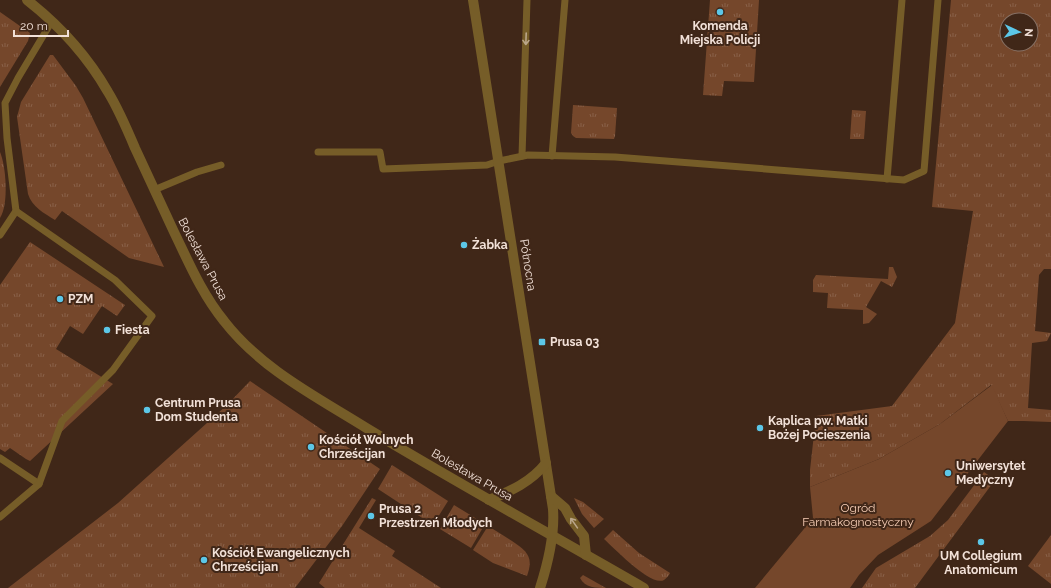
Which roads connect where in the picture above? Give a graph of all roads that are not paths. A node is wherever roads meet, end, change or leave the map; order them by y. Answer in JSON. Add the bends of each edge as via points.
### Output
{"nodes":[{"id":1,"x":27,"y":0,"type":"edge"},
{"id":2,"x":473,"y":0,"type":"edge"},
{"id":3,"x":527,"y":0,"type":"edge"},
{"id":4,"x":565,"y":0,"type":"edge"},
{"id":5,"x":902,"y":0,"type":"edge"},
{"id":6,"x":938,"y":0,"type":"edge"},
{"id":7,"x":52,"y":21,"type":"junction"},
{"id":8,"x":318,"y":152,"type":"dead end"},
{"id":9,"x":522,"y":156,"type":"junction"},
{"id":10,"x":552,"y":156,"type":"junction"},
{"id":11,"x":499,"y":161,"type":"junction"},
{"id":12,"x":221,"y":165,"type":"dead end"},
{"id":13,"x":887,"y":179,"type":"junction"},
{"id":14,"x":154,"y":190,"type":"junction"},
{"id":15,"x":16,"y":211,"type":"junction"},
{"id":16,"x":0,"y":235,"type":"edge"},
{"id":17,"x":0,"y":458,"type":"edge"},
{"id":18,"x":546,"y":463,"type":"junction"},
{"id":19,"x":39,"y":484,"type":"junction"},
{"id":20,"x":551,"y":496,"type":"junction"},
{"id":21,"x":489,"y":500,"type":"junction"},
{"id":22,"x":0,"y":517,"type":"edge"},
{"id":23,"x":553,"y":535,"type":"junction"},
{"id":24,"x":586,"y":555,"type":"junction"},
{"id":25,"x":540,"y":588,"type":"edge"},
{"id":26,"x":644,"y":588,"type":"edge"}],
"edges":[{"from":1,"to":7,"type":"street","name":"Bolesława Prusa"},
{"from":2,"to":11,"type":"street","name":"Północna"},
{"from":3,"to":9,"type":"lane","one_way":true},
{"from":4,"to":10,"type":"lane"},
{"from":5,"to":13,"type":"lane"},
{"from":6,"to":13,"type":"lane","via":[[924,171],[904,180]]},
{"from":7,"to":14,"type":"street","name":"Bolesława Prusa","via":[[84,56],[108,92]]},
{"from":7,"to":15,"type":"lane","via":[[5,103]]},
{"from":8,"to":11,"type":"lane","via":[[380,152],[383,169],[487,165]]},
{"from":9,"to":10,"type":"lane"},
{"from":9,"to":11,"type":"lane"},
{"from":10,"to":13,"type":"lane","via":[[615,157]]},
{"from":11,"to":18,"type":"street","name":"Północna"},
{"from":12,"to":14,"type":"lane"},
{"from":14,"to":21,"type":"street","name":"Bolesława Prusa","via":[[204,294],[224,322],[254,353],[296,385]]},
{"from":15,"to":16,"type":"lane"},
{"from":15,"to":19,"type":"lane","via":[[115,280],[152,316],[113,370],[62,422]]},
{"from":17,"to":19,"type":"lane"},
{"from":18,"to":20,"type":"street","name":"Północna"},
{"from":18,"to":21,"type":"street","via":[[524,484]]},
{"from":19,"to":22,"type":"lane"},
{"from":20,"to":23,"type":"street","name":"Północna"},
{"from":24,"to":20,"type":"street","one_way":true,"via":[[584,536],[565,508]]},
{"from":21,"to":23,"type":"street","name":"Bolesława Prusa"},
{"from":23,"to":24,"type":"street","name":"Bolesława Prusa"},
{"from":23,"to":25,"type":"street","name":"Północna"},
{"from":24,"to":26,"type":"street","name":"Bolesława Prusa"}]}
